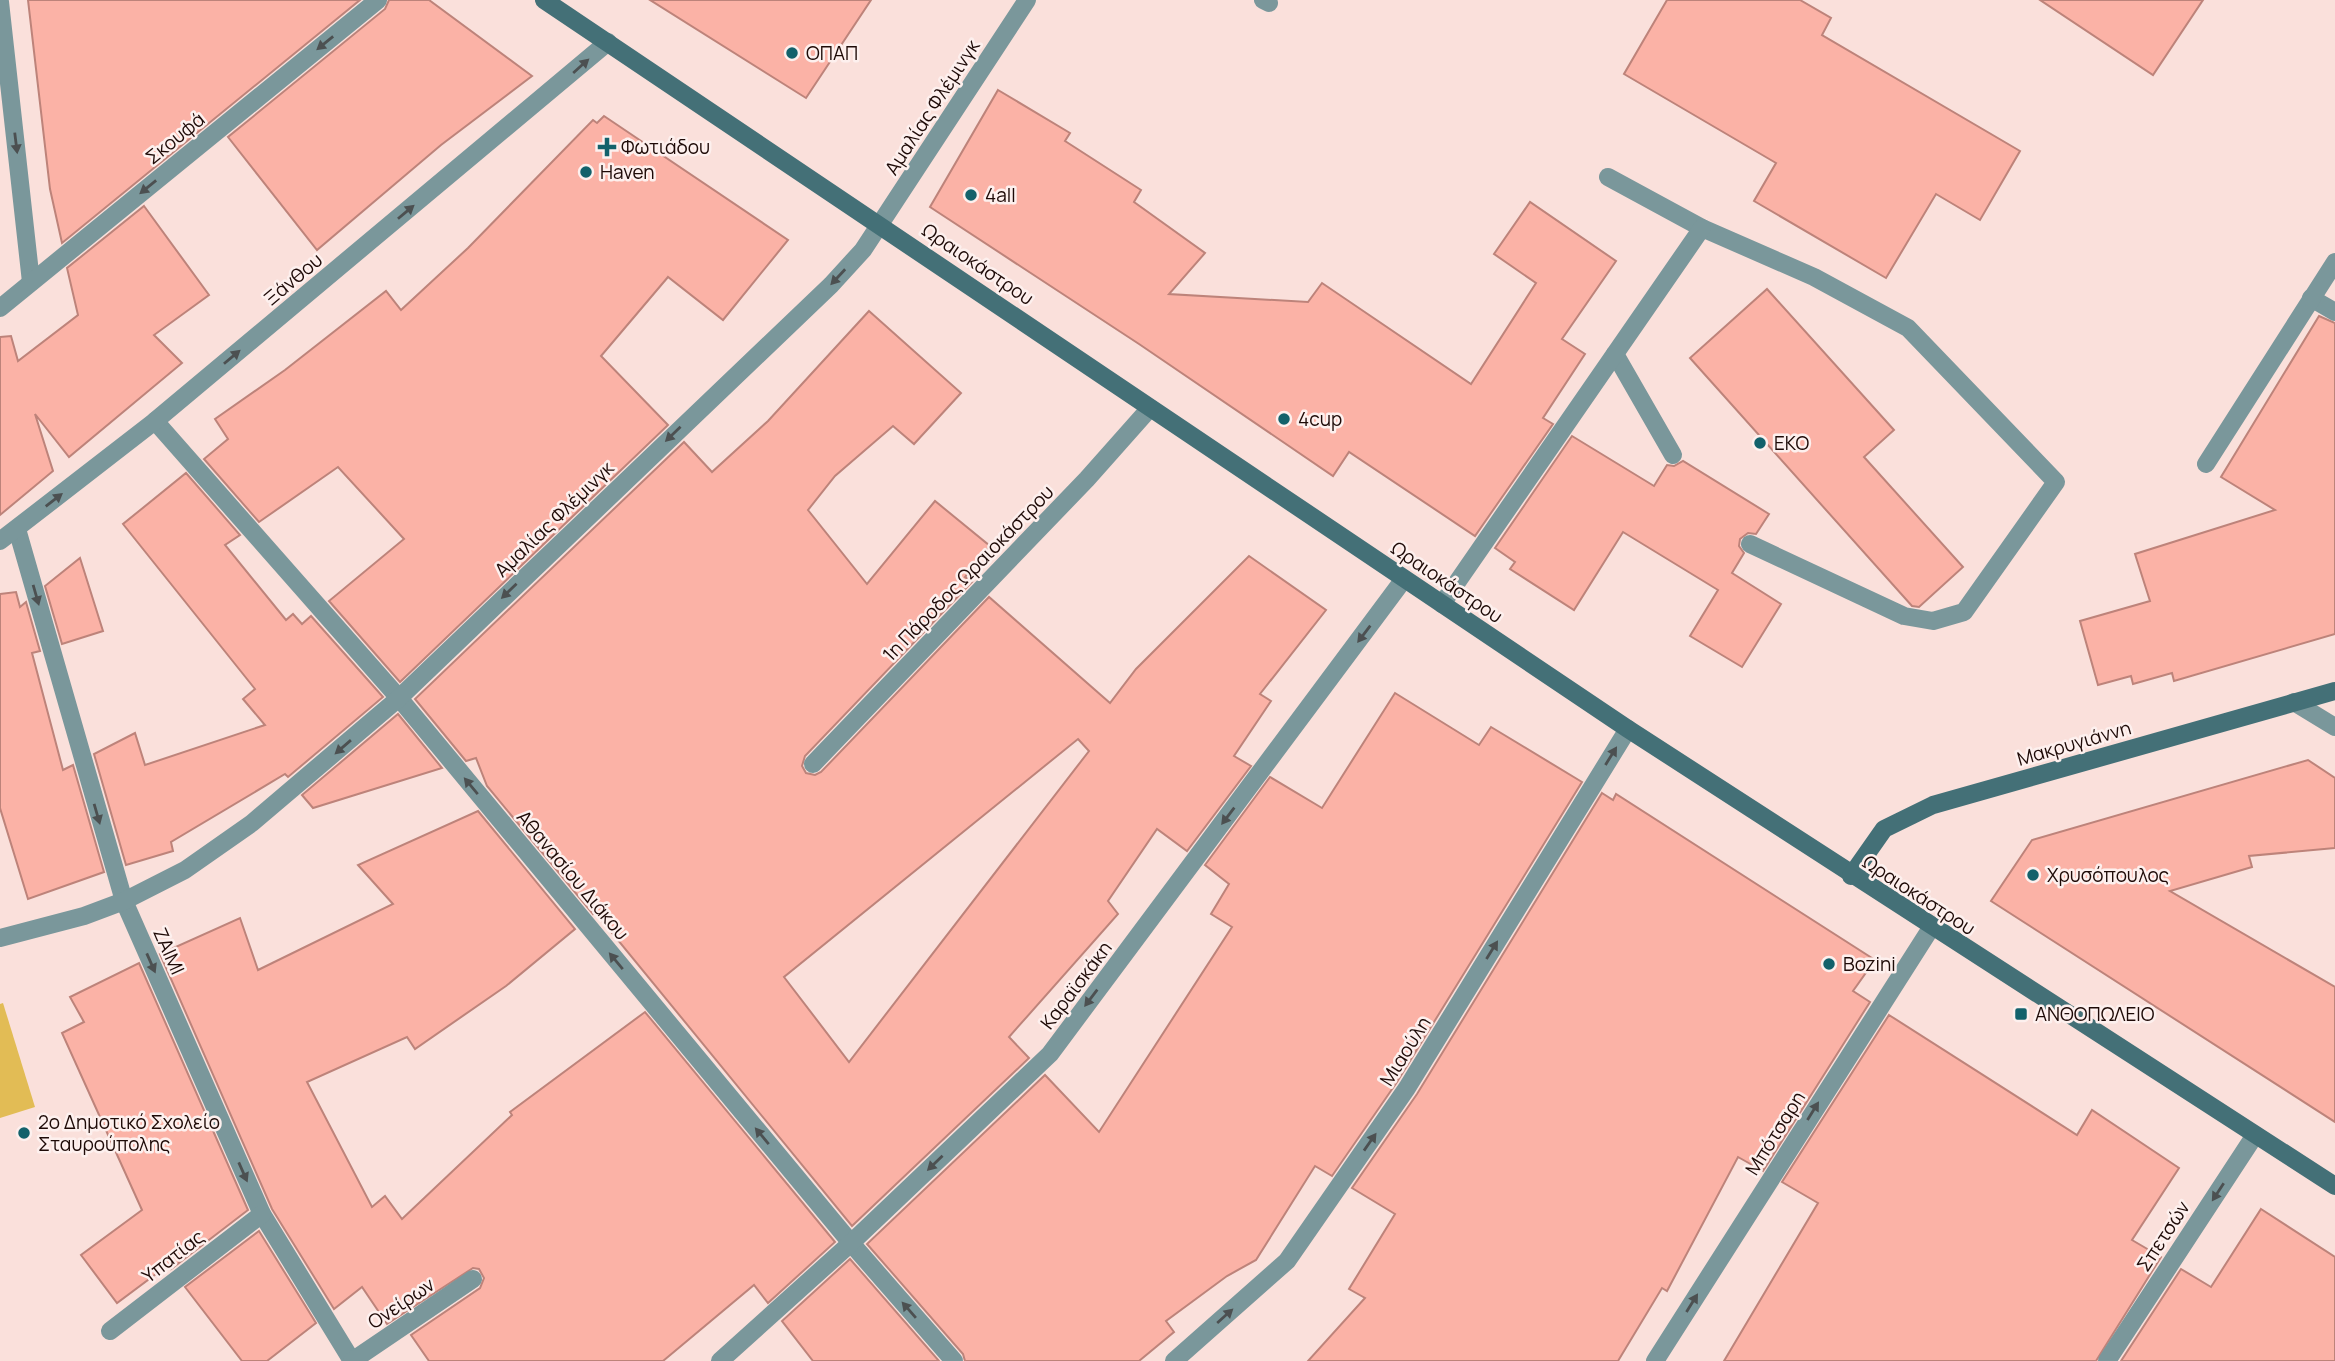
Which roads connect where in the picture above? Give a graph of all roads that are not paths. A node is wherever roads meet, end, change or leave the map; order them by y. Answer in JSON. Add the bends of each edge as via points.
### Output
{"nodes":[{"id":1,"x":378,"y":0,"type":"edge"},
{"id":2,"x":544,"y":0,"type":"edge"},
{"id":3,"x":1027,"y":0,"type":"edge"},
{"id":4,"x":0,"y":2,"type":"edge"},
{"id":5,"x":608,"y":41,"type":"junction"},
{"id":6,"x":1608,"y":177,"type":"dead end"},
{"id":7,"x":882,"y":225,"type":"junction"},
{"id":8,"x":1702,"y":228,"type":"junction"},
{"id":9,"x":2335,"y":262,"type":"edge"},
{"id":10,"x":31,"y":282,"type":"junction"},
{"id":11,"x":2311,"y":298,"type":"junction"},
{"id":12,"x":0,"y":308,"type":"edge"},
{"id":13,"x":2335,"y":312,"type":"edge"},
{"id":14,"x":1615,"y":354,"type":"junction"},
{"id":15,"x":1150,"y":408,"type":"junction"},
{"id":16,"x":155,"y":421,"type":"junction"},
{"id":17,"x":1673,"y":455,"type":"dead end"},
{"id":18,"x":2206,"y":464,"type":"dead end"},
{"id":19,"x":17,"y":529,"type":"junction"},
{"id":20,"x":0,"y":541,"type":"edge"},
{"id":21,"x":1750,"y":544,"type":"dead end"},
{"id":22,"x":1404,"y":579,"type":"junction"},
{"id":23,"x":1442,"y":604,"type":"junction"},
{"id":24,"x":2335,"y":691,"type":"edge"},
{"id":25,"x":398,"y":698,"type":"junction"},
{"id":26,"x":2294,"y":702,"type":"junction"},
{"id":27,"x":2335,"y":727,"type":"edge"},
{"id":28,"x":1628,"y":729,"type":"junction"},
{"id":29,"x":813,"y":764,"type":"dead end"},
{"id":30,"x":1851,"y":876,"type":"junction"},
{"id":31,"x":124,"y":901,"type":"junction"},
{"id":32,"x":1931,"y":928,"type":"junction"},
{"id":33,"x":0,"y":938,"type":"edge"},
{"id":34,"x":2255,"y":1135,"type":"junction"},
{"id":35,"x":2335,"y":1186,"type":"edge"},
{"id":36,"x":262,"y":1214,"type":"junction"},
{"id":37,"x":851,"y":1243,"type":"junction"},
{"id":38,"x":473,"y":1279,"type":"dead end"},
{"id":39,"x":110,"y":1332,"type":"dead end"},
{"id":40,"x":352,"y":1361,"type":"edge"},
{"id":41,"x":720,"y":1361,"type":"edge"},
{"id":42,"x":954,"y":1361,"type":"edge"},
{"id":43,"x":1174,"y":1361,"type":"edge"},
{"id":44,"x":1655,"y":1361,"type":"edge"},
{"id":45,"x":2107,"y":1361,"type":"edge"}],
"edges":[{"from":1,"to":10,"type":"street","name":"Σκουφά","one_way":true},
{"from":2,"to":5,"type":"main road","name":"Ωραιοκάστρου"},
{"from":3,"to":7,"type":"street","name":"Αμαλίας Φλέμινγκ"},
{"from":4,"to":10,"type":"street","one_way":true},
{"from":5,"to":7,"type":"main road","name":"Ωραιοκάστρου"},
{"from":16,"to":5,"type":"street","name":"Ξάνθου","one_way":true},
{"from":6,"to":8,"type":"street"},
{"from":7,"to":15,"type":"main road","name":"Ωραιοκάστρου"},
{"from":7,"to":25,"type":"street","name":"Αμαλίας Φλέμινγκ","one_way":true,"via":[[831,285]]},
{"from":8,"to":14,"type":"street"},
{"from":8,"to":21,"type":"street","via":[[1814,277],[1908,328],[2056,482],[1964,612],[1933,621],[1904,616]]},
{"from":9,"to":11,"type":"street"},
{"from":10,"to":12,"type":"street","name":"Σκουφά"},
{"from":11,"to":13,"type":"street"},
{"from":11,"to":18,"type":"street"},
{"from":14,"to":17,"type":"street"},
{"from":14,"to":23,"type":"street"},
{"from":15,"to":22,"type":"main road","name":"Ωραιοκάστρου"},
{"from":15,"to":29,"type":"street","name":"1η Πάροδος Ωραιοκάστρου"},
{"from":19,"to":16,"type":"street","name":"Ξάνθου","one_way":true},
{"from":16,"to":25,"type":"street","name":"Αθανασίου Διάκου"},
{"from":19,"to":20,"type":"street","name":"Ξάνθου"},
{"from":19,"to":31,"type":"street","name":"ZAIMI","one_way":true},
{"from":22,"to":23,"type":"main road","name":"Ωραιοκάστρου"},
{"from":22,"to":37,"type":"street","name":"Καραϊσκάκη","one_way":true,"via":[[1050,1055]]},
{"from":23,"to":28,"type":"main road","name":"Ωραιοκάστρου"},
{"from":24,"to":26,"type":"main road","name":"Μακρυγιάννη"},
{"from":25,"to":31,"type":"street","name":"Αμαλίας Φλέμινγκ","one_way":true,"via":[[241,831],[186,870]]},
{"from":37,"to":25,"type":"street","name":"Αθανασίου Διάκου","one_way":true},
{"from":26,"to":27,"type":"street"},
{"from":26,"to":30,"type":"main road","name":"Μακρυγιάννη","via":[[1933,805],[1884,830]]},
{"from":28,"to":30,"type":"main road","name":"Ωραιοκάστρου"},
{"from":43,"to":28,"type":"street","name":"Μιαούλη","one_way":true,"via":[[1287,1261],[1407,1088]]},
{"from":30,"to":32,"type":"main road","name":"Ωραιοκάστρου"},
{"from":31,"to":33,"type":"street","name":"Αμαλίας Φλέμινγκ"},
{"from":31,"to":36,"type":"street","name":"ZAIMI","one_way":true},
{"from":32,"to":34,"type":"main road","name":"Ωραιοκάστρου"},
{"from":44,"to":32,"type":"street","name":"Μπότσαρη","one_way":true},
{"from":34,"to":35,"type":"main road","name":"Ωραιοκάστρου"},
{"from":34,"to":45,"type":"street","name":"Σπετσών","one_way":true},
{"from":36,"to":39,"type":"street","name":"Υπατίας"},
{"from":36,"to":40,"type":"street","name":"ZAIMI"},
{"from":37,"to":41,"type":"street","name":"Καραϊσκάκη"},
{"from":42,"to":37,"type":"street","name":"Αθανασίου Διάκου","one_way":true},
{"from":38,"to":40,"type":"street","name":"Ονείρων"}]}
